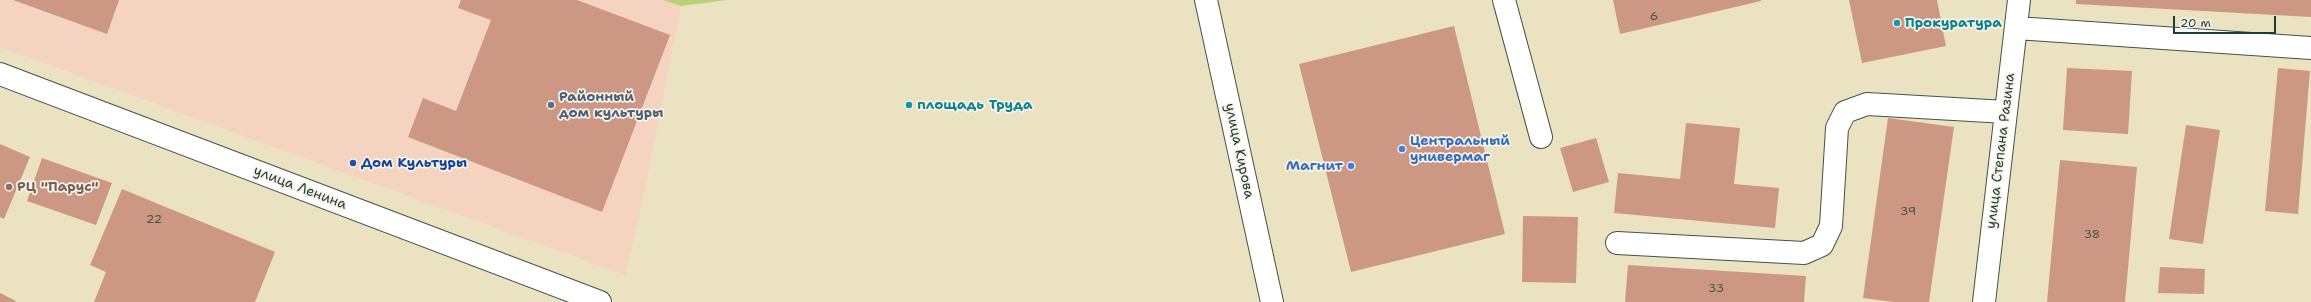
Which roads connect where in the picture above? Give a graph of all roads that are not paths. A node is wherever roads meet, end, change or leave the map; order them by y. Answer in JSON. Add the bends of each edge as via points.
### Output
{"nodes":[{"id":1,"x":1206,"y":0,"type":"edge"},
{"id":2,"x":1504,"y":0,"type":"edge"},
{"id":3,"x":2019,"y":0,"type":"edge"},
{"id":4,"x":2016,"y":28,"type":"junction"},
{"id":5,"x":2311,"y":48,"type":"edge"},
{"id":6,"x":0,"y":74,"type":"edge"},
{"id":7,"x":2006,"y":112,"type":"junction"},
{"id":8,"x":1541,"y":137,"type":"dead end"},
{"id":9,"x":1617,"y":243,"type":"dead end"},
{"id":10,"x":600,"y":302,"type":"edge"},
{"id":11,"x":1272,"y":302,"type":"edge"},
{"id":12,"x":1984,"y":302,"type":"edge"}],
"edges":[{"from":1,"to":11,"type":"street","name":"улица Кирова"},
{"from":2,"to":8,"type":"street"},
{"from":3,"to":4,"type":"street","name":"улица Степана Разина"},
{"from":4,"to":5,"type":"street"},
{"from":4,"to":7,"type":"street","name":"улица Степана Разина"},
{"from":6,"to":10,"type":"street","name":"улица Ленина"},
{"from":7,"to":9,"type":"street","via":[[1867,104],[1845,112],[1837,128],[1831,226],[1822,245],[1804,253]]},
{"from":7,"to":12,"type":"street","name":"улица Степана Разина"}]}
